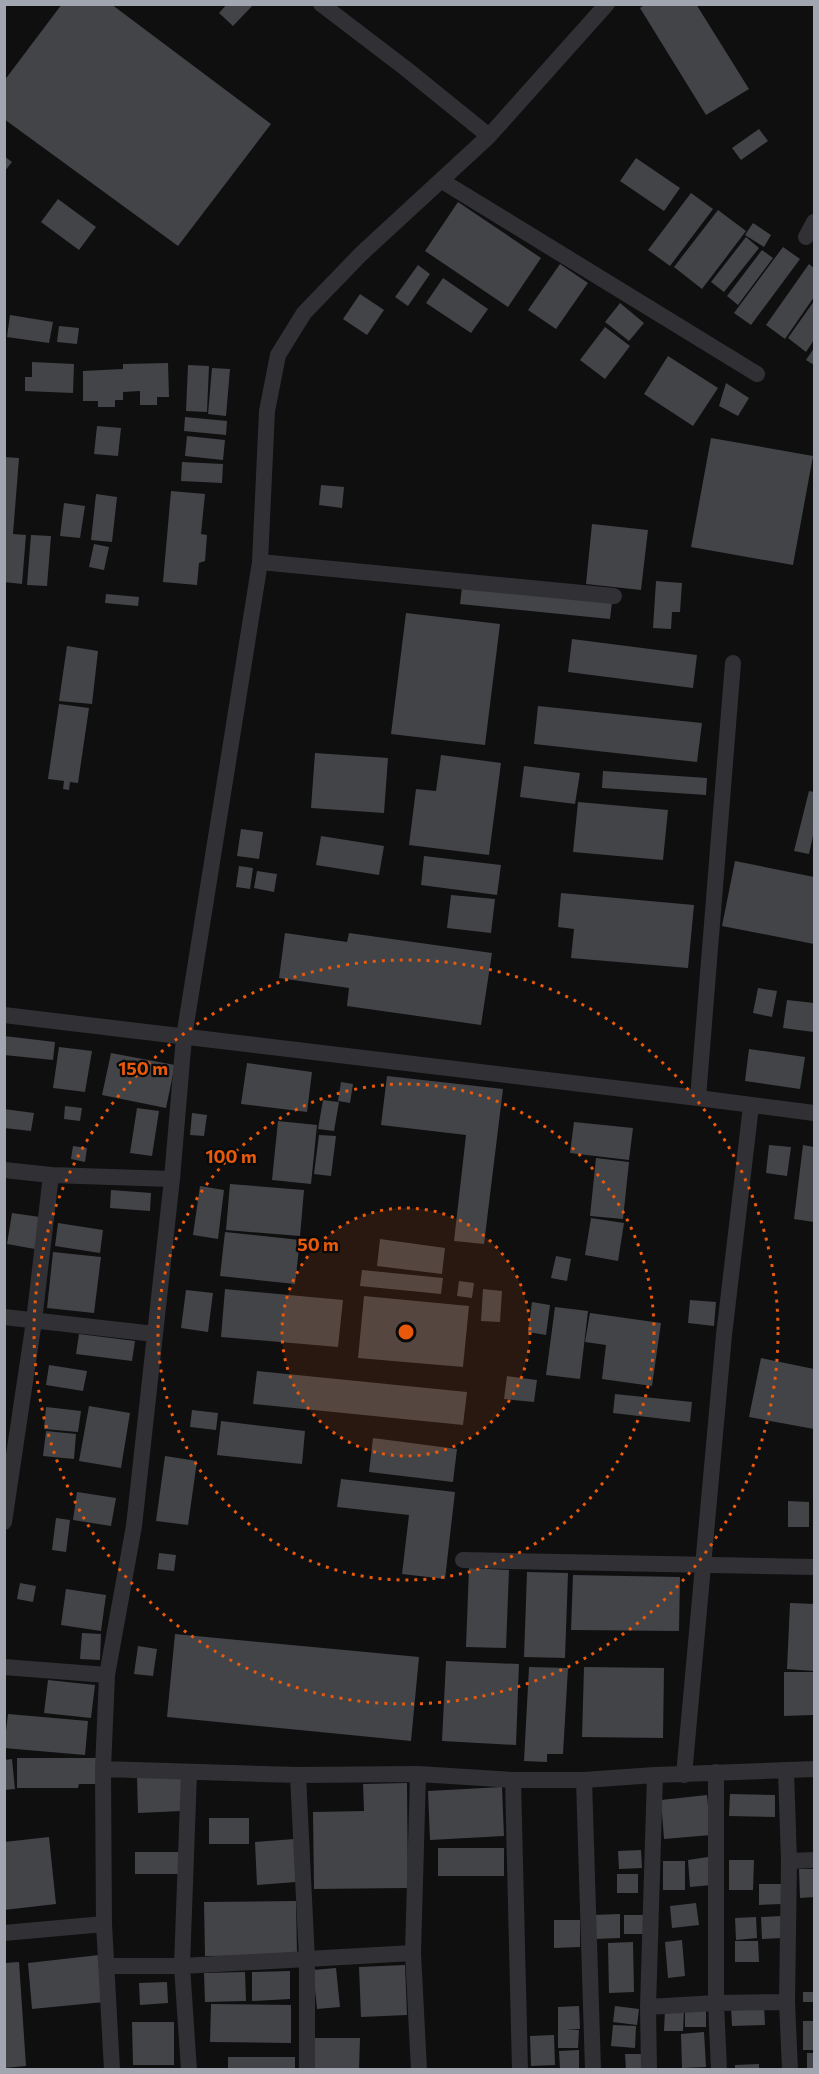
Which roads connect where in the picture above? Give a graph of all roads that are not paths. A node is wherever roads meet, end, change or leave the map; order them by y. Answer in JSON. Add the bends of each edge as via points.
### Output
{"nodes":[{"id":1,"x":321,"y":4,"type":"edge"},
{"id":2,"x":608,"y":4,"type":"edge"},
{"id":3,"x":489,"y":136,"type":"junction"},
{"id":4,"x":442,"y":181,"type":"junction"},
{"id":5,"x":758,"y":374,"type":"dead end"},
{"id":6,"x":260,"y":562,"type":"junction"},
{"id":7,"x":614,"y":596,"type":"dead end"},
{"id":8,"x":733,"y":663,"type":"dead end"},
{"id":9,"x":4,"y":1016,"type":"edge"},
{"id":10,"x":184,"y":1037,"type":"junction"},
{"id":11,"x":698,"y":1098,"type":"junction"},
{"id":12,"x":751,"y":1106,"type":"junction"},
{"id":13,"x":814,"y":1113,"type":"edge"},
{"id":14,"x":4,"y":1170,"type":"edge"},
{"id":15,"x":51,"y":1175,"type":"junction"},
{"id":16,"x":172,"y":1179,"type":"junction"},
{"id":17,"x":4,"y":1317,"type":"edge"},
{"id":18,"x":34,"y":1321,"type":"junction"},
{"id":19,"x":155,"y":1334,"type":"junction"},
{"id":20,"x":4,"y":1522,"type":"edge"},
{"id":21,"x":463,"y":1560,"type":"dead end"},
{"id":22,"x":703,"y":1565,"type":"junction"},
{"id":23,"x":814,"y":1567,"type":"edge"},
{"id":24,"x":4,"y":1667,"type":"edge"},
{"id":25,"x":107,"y":1675,"type":"junction"},
{"id":26,"x":103,"y":1769,"type":"junction"},
{"id":27,"x":814,"y":1769,"type":"edge"},
{"id":28,"x":786,"y":1771,"type":"junction"},
{"id":29,"x":716,"y":1772,"type":"junction"},
{"id":30,"x":189,"y":1773,"type":"junction"},
{"id":31,"x":418,"y":1774,"type":"junction"},
{"id":32,"x":298,"y":1775,"type":"junction"},
{"id":33,"x":656,"y":1775,"type":"junction"},
{"id":34,"x":684,"y":1775,"type":"junction"},
{"id":35,"x":513,"y":1780,"type":"junction"},
{"id":36,"x":584,"y":1780,"type":"junction"},
{"id":37,"x":814,"y":1860,"type":"edge"},
{"id":38,"x":789,"y":1861,"type":"junction"},
{"id":39,"x":104,"y":1924,"type":"junction"},
{"id":40,"x":4,"y":1934,"type":"edge"},
{"id":41,"x":413,"y":1953,"type":"junction"},
{"id":42,"x":307,"y":1960,"type":"junction"},
{"id":43,"x":106,"y":1966,"type":"junction"},
{"id":44,"x":182,"y":1966,"type":"junction"},
{"id":45,"x":787,"y":2002,"type":"junction"},
{"id":46,"x":716,"y":2003,"type":"junction"},
{"id":47,"x":648,"y":2007,"type":"junction"},
{"id":48,"x":112,"y":2070,"type":"edge"},
{"id":49,"x":189,"y":2070,"type":"edge"},
{"id":50,"x":307,"y":2070,"type":"edge"},
{"id":51,"x":419,"y":2070,"type":"edge"},
{"id":52,"x":520,"y":2070,"type":"edge"},
{"id":53,"x":593,"y":2070,"type":"edge"},
{"id":54,"x":649,"y":2070,"type":"edge"},
{"id":55,"x":720,"y":2070,"type":"edge"},
{"id":56,"x":790,"y":2070,"type":"edge"}],
"edges":[{"from":1,"to":3,"type":"street"},
{"from":2,"to":3,"type":"street"},
{"from":3,"to":4,"type":"street"},
{"from":4,"to":5,"type":"street"},
{"from":4,"to":6,"type":"street","via":[[361,254],[304,313],[279,356],[267,411]]},
{"from":6,"to":7,"type":"street"},
{"from":6,"to":10,"type":"street"},
{"from":8,"to":11,"type":"street"},
{"from":9,"to":10,"type":"street"},
{"from":10,"to":11,"type":"street"},
{"from":10,"to":16,"type":"street"},
{"from":11,"to":12,"type":"street"},
{"from":12,"to":13,"type":"street"},
{"from":12,"to":22,"type":"street","via":[[724,1335]]},
{"from":14,"to":15,"type":"street"},
{"from":15,"to":16,"type":"street"},
{"from":15,"to":18,"type":"street"},
{"from":16,"to":19,"type":"street"},
{"from":17,"to":18,"type":"street"},
{"from":18,"to":19,"type":"street"},
{"from":18,"to":20,"type":"street"},
{"from":19,"to":25,"type":"street","via":[[134,1527]]},
{"from":21,"to":22,"type":"street"},
{"from":22,"to":23,"type":"street"},
{"from":22,"to":34,"type":"street"},
{"from":24,"to":25,"type":"street"},
{"from":25,"to":26,"type":"street"},
{"from":26,"to":30,"type":"street"},
{"from":26,"to":39,"type":"street"},
{"from":27,"to":28,"type":"street"},
{"from":28,"to":29,"type":"street"},
{"from":28,"to":38,"type":"street"},
{"from":29,"to":34,"type":"street"},
{"from":29,"to":46,"type":"street"},
{"from":30,"to":32,"type":"street"},
{"from":30,"to":44,"type":"street"},
{"from":31,"to":32,"type":"street"},
{"from":31,"to":35,"type":"street"},
{"from":31,"to":41,"type":"street"},
{"from":32,"to":42,"type":"street"},
{"from":33,"to":34,"type":"street"},
{"from":33,"to":36,"type":"street"},
{"from":33,"to":47,"type":"street"},
{"from":35,"to":36,"type":"street"},
{"from":35,"to":52,"type":"street"},
{"from":36,"to":53,"type":"street"},
{"from":37,"to":38,"type":"street"},
{"from":38,"to":45,"type":"street"},
{"from":39,"to":40,"type":"street"},
{"from":39,"to":43,"type":"street"},
{"from":41,"to":42,"type":"street"},
{"from":41,"to":51,"type":"street"},
{"from":42,"to":44,"type":"street"},
{"from":42,"to":50,"type":"street"},
{"from":43,"to":44,"type":"street"},
{"from":43,"to":48,"type":"street"},
{"from":44,"to":49,"type":"street"},
{"from":45,"to":46,"type":"street"},
{"from":45,"to":56,"type":"street"},
{"from":46,"to":47,"type":"street"},
{"from":46,"to":55,"type":"street"},
{"from":47,"to":54,"type":"street"}]}
